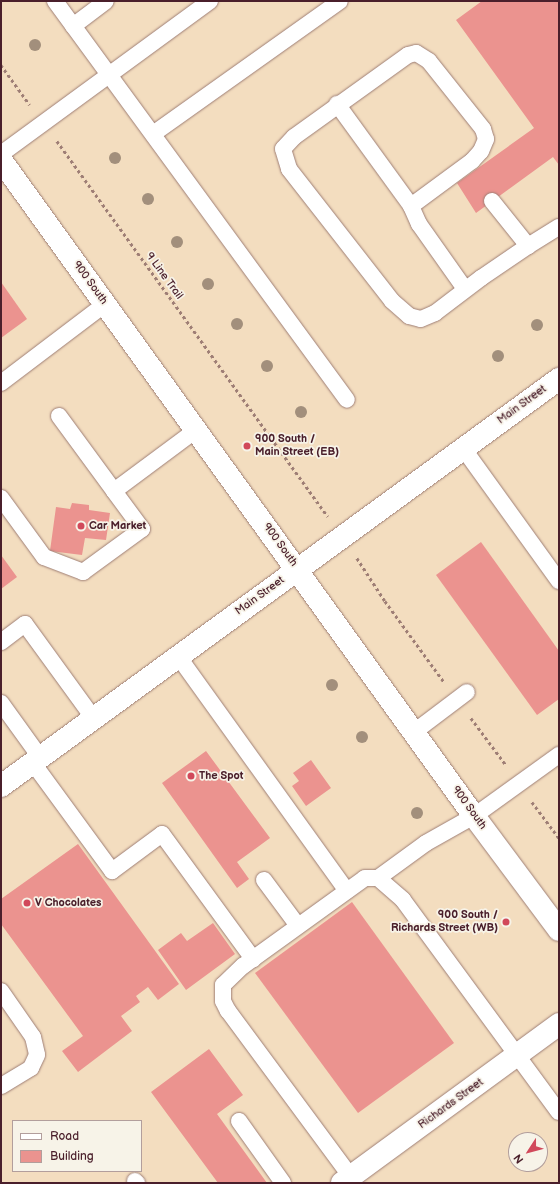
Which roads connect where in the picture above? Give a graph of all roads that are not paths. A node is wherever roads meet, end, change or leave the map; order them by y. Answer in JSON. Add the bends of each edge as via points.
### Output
{"nodes":[{"id":1,"x":55,"y":1,"type":"edge"},
{"id":2,"x":106,"y":1,"type":"edge"},
{"id":3,"x":210,"y":1,"type":"edge"},
{"id":4,"x":340,"y":1,"type":"edge"},
{"id":5,"x":73,"y":26,"type":"junction"},
{"id":6,"x":109,"y":74,"type":"junction"},
{"id":7,"x":337,"y":104,"type":"junction"},
{"id":8,"x":153,"y":134,"type":"junction"},
{"id":9,"x":1,"y":154,"type":"edge"},
{"id":10,"x":1,"y":160,"type":"edge"},
{"id":11,"x":492,"y":200,"type":"dead end"},
{"id":12,"x":411,"y":206,"type":"junction"},
{"id":13,"x":559,"y":227,"type":"edge"},
{"id":14,"x":528,"y":246,"type":"junction"},
{"id":15,"x":465,"y":289,"type":"junction"},
{"id":16,"x":105,"y":304,"type":"junction"},
{"id":17,"x":559,"y":379,"type":"edge"},
{"id":18,"x":1,"y":383,"type":"edge"},
{"id":19,"x":347,"y":400,"type":"dead end"},
{"id":20,"x":59,"y":416,"type":"dead end"},
{"id":21,"x":196,"y":430,"type":"junction"},
{"id":22,"x":463,"y":448,"type":"junction"},
{"id":23,"x":114,"y":491,"type":"junction"},
{"id":24,"x":1,"y":498,"type":"edge"},
{"id":25,"x":297,"y":569,"type":"junction"},
{"id":26,"x":559,"y":581,"type":"edge"},
{"id":27,"x":1,"y":642,"type":"edge"},
{"id":28,"x":178,"y":656,"type":"junction"},
{"id":29,"x":467,"y":692,"type":"dead end"},
{"id":30,"x":1,"y":702,"type":"edge"},
{"id":31,"x":94,"y":719,"type":"junction"},
{"id":32,"x":414,"y":732,"type":"junction"},
{"id":33,"x":559,"y":755,"type":"edge"},
{"id":34,"x":36,"y":760,"type":"junction"},
{"id":35,"x":1,"y":786,"type":"edge"},
{"id":36,"x":474,"y":816,"type":"junction"},
{"id":37,"x":378,"y":878,"type":"junction"},
{"id":38,"x":264,"y":880,"type":"dead end"},
{"id":39,"x":348,"y":891,"type":"junction"},
{"id":40,"x":555,"y":917,"type":"edge"},
{"id":41,"x":298,"y":926,"type":"junction"},
{"id":42,"x":253,"y":959,"type":"junction"},
{"id":43,"x":1,"y":991,"type":"edge"},
{"id":44,"x":559,"y":1024,"type":"edge"},
{"id":45,"x":518,"y":1055,"type":"junction"},
{"id":46,"x":1,"y":1086,"type":"edge"},
{"id":47,"x":559,"y":1112,"type":"edge"},
{"id":48,"x":239,"y":1121,"type":"dead end"},
{"id":49,"x":346,"y":1180,"type":"edge"},
{"id":50,"x":283,"y":1183,"type":"edge"}],
"edges":[{"from":1,"to":5,"type":"lane"},
{"from":2,"to":5,"type":"lane"},
{"from":3,"to":6,"type":"lane"},
{"from":4,"to":8,"type":"lane"},
{"from":5,"to":6,"type":"lane"},
{"from":6,"to":8,"type":"lane"},
{"from":6,"to":9,"type":"lane"},
{"from":7,"to":12,"type":"lane"},
{"from":7,"to":12,"type":"lane","via":[[408,55],[416,53],[429,61],[483,129],[486,139],[469,169]]},
{"from":7,"to":15,"type":"lane","via":[[294,137],[283,149],[289,168],[392,301],[409,316],[421,319],[435,313]]},
{"from":8,"to":19,"type":"lane"},
{"from":10,"to":16,"type":"street","name":"900 South"},
{"from":11,"to":14,"type":"lane"},
{"from":12,"to":15,"type":"lane","via":[[419,224]]},
{"from":13,"to":14,"type":"lane"},
{"from":14,"to":15,"type":"lane"},
{"from":16,"to":18,"type":"lane"},
{"from":16,"to":21,"type":"street","name":"900 South"},
{"from":17,"to":22,"type":"street","name":"Main Street"},
{"from":20,"to":23,"type":"lane"},
{"from":21,"to":23,"type":"lane"},
{"from":21,"to":25,"type":"street","name":"900 South"},
{"from":22,"to":25,"type":"street","name":"Main Street"},
{"from":22,"to":26,"type":"lane"},
{"from":23,"to":24,"type":"lane","via":[[142,529],[82,572],[44,557]]},
{"from":25,"to":28,"type":"street","name":"Main Street"},
{"from":25,"to":32,"type":"street","name":"900 South"},
{"from":27,"to":31,"type":"lane","via":[[26,624]]},
{"from":28,"to":31,"type":"street","name":"Main Street"},
{"from":28,"to":39,"type":"lane"},
{"from":29,"to":32,"type":"lane"},
{"from":30,"to":34,"type":"lane"},
{"from":31,"to":34,"type":"street","name":"Main Street"},
{"from":32,"to":36,"type":"street","name":"900 South"},
{"from":33,"to":36,"type":"lane"},
{"from":34,"to":35,"type":"street","name":"Main Street"},
{"from":34,"to":42,"type":"lane","via":[[112,871],[162,834]]},
{"from":36,"to":37,"type":"lane","via":[[426,843]]},
{"from":36,"to":40,"type":"street","name":"900 South"},
{"from":37,"to":39,"type":"lane","via":[[365,878]]},
{"from":37,"to":45,"type":"lane","via":[[389,885],[403,900]]},
{"from":38,"to":41,"type":"lane"},
{"from":39,"to":41,"type":"lane"},
{"from":41,"to":42,"type":"lane"},
{"from":42,"to":49,"type":"lane","via":[[223,985],[223,1001]]},
{"from":43,"to":46,"type":"lane","via":[[33,1037],[36,1056],[31,1068]]},
{"from":44,"to":45,"type":"street","name":"Richards Street"},
{"from":45,"to":47,"type":"lane"},
{"from":45,"to":49,"type":"street","name":"Richards Street"},
{"from":48,"to":50,"type":"lane"}]}
